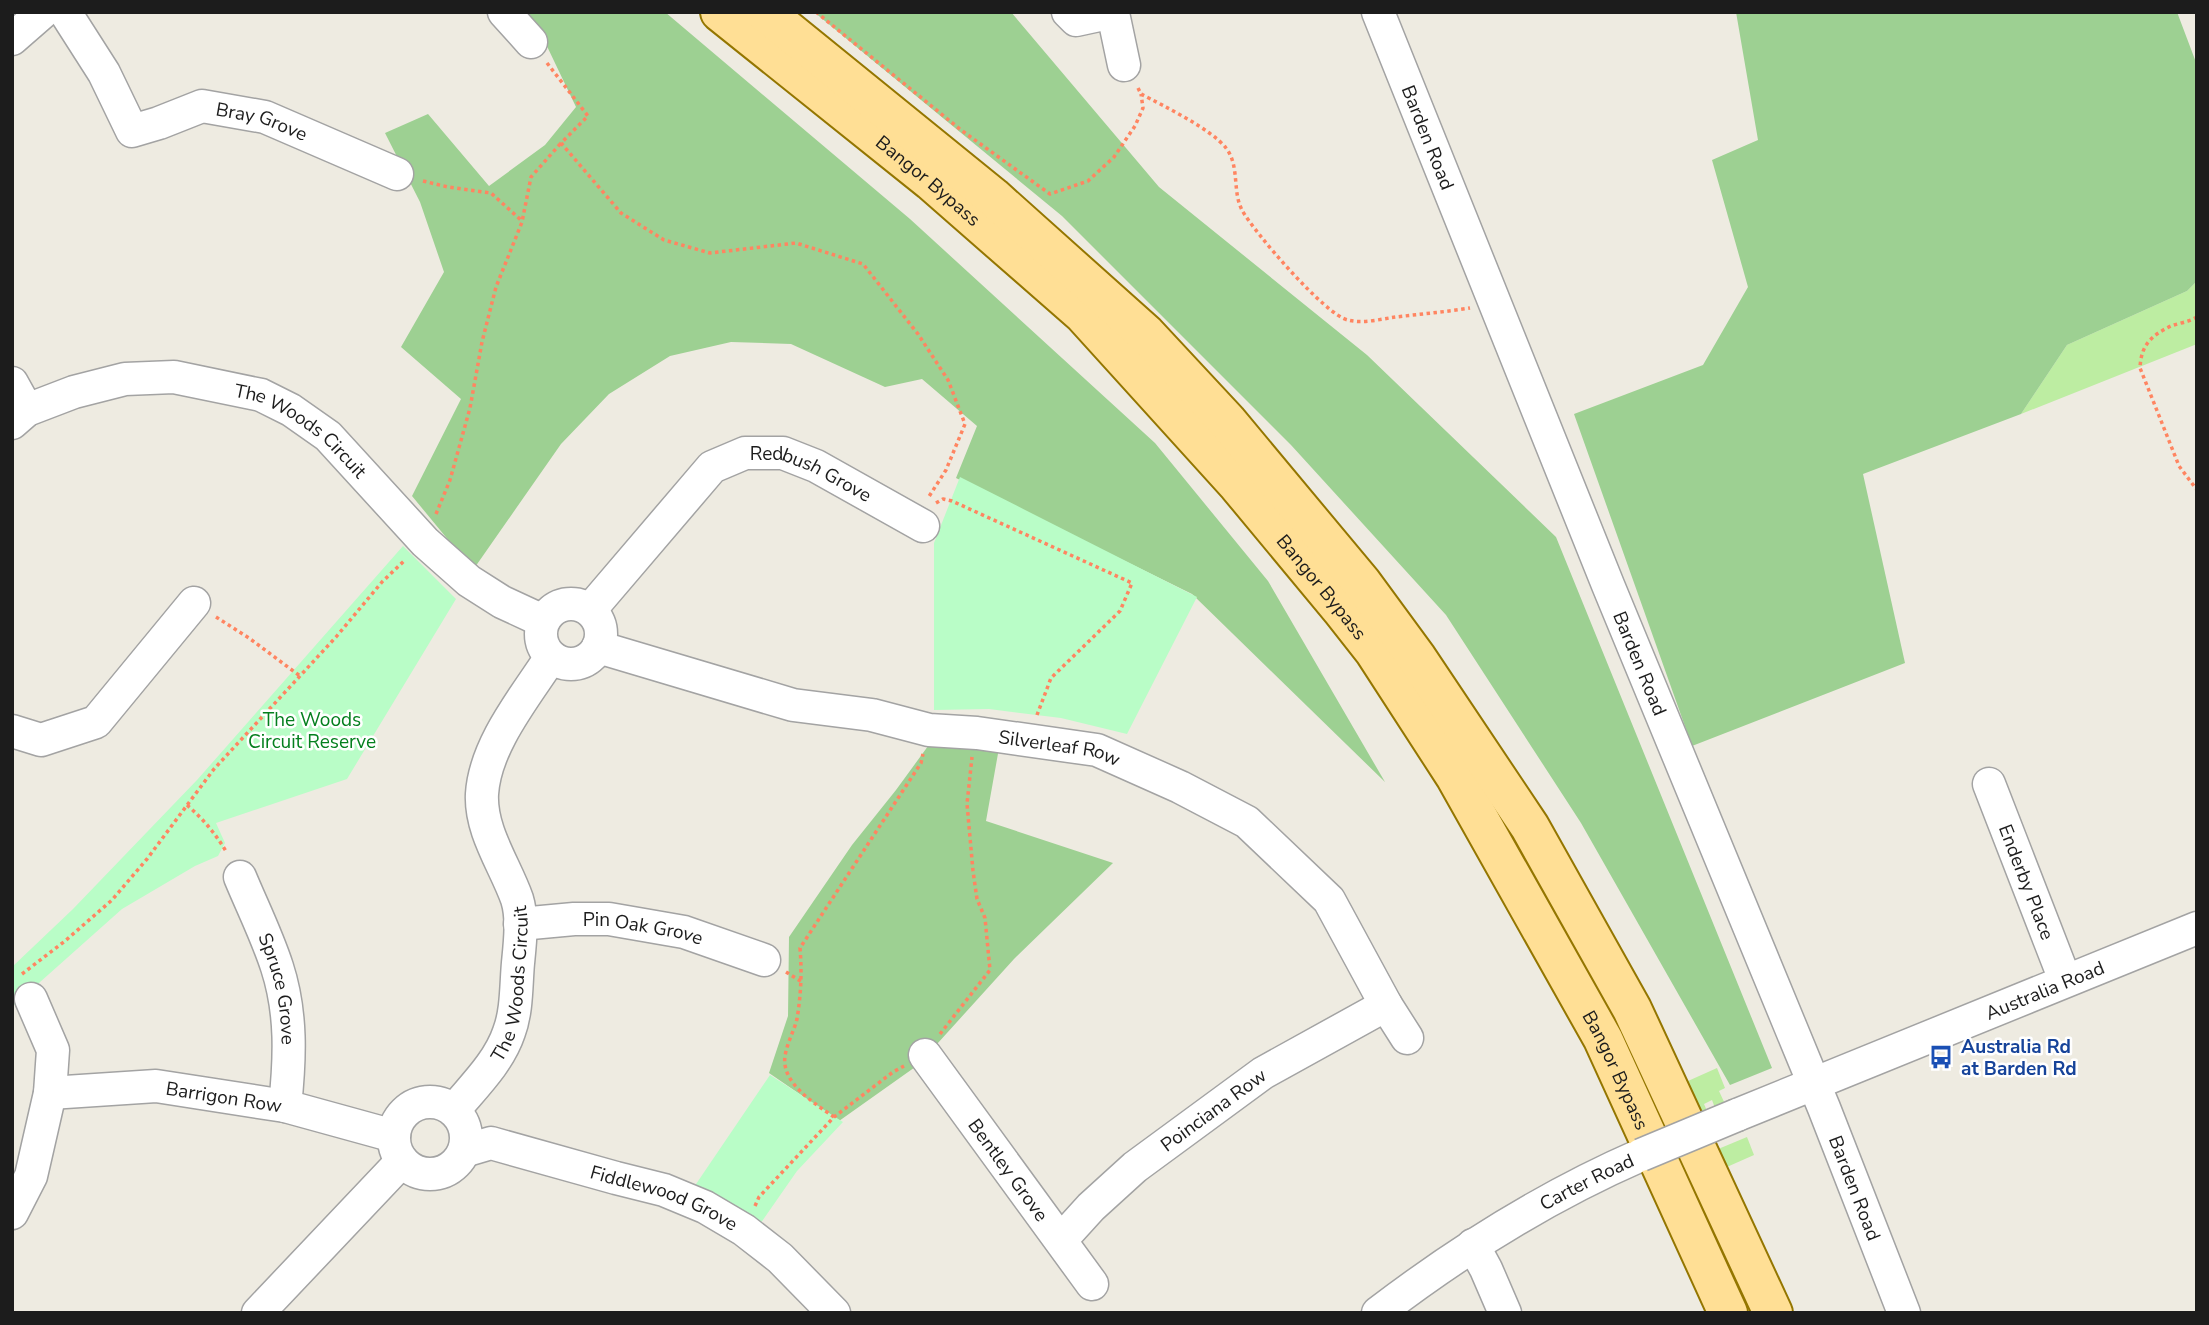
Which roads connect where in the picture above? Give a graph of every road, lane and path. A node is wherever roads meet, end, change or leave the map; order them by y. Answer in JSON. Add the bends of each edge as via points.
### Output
{"nodes":[{"id":1,"x":43,"y":12,"type":"edge"},
{"id":2,"x":65,"y":12,"type":"edge"},
{"id":3,"x":505,"y":12,"type":"edge"},
{"id":4,"x":720,"y":12,"type":"edge"},
{"id":5,"x":765,"y":12,"type":"edge"},
{"id":6,"x":816,"y":12,"type":"edge"},
{"id":7,"x":1068,"y":12,"type":"edge"},
{"id":8,"x":1378,"y":12,"type":"edge"},
{"id":9,"x":1113,"y":13,"type":"edge"},
{"id":10,"x":12,"y":39,"type":"edge"},
{"id":11,"x":531,"y":43,"type":"joint"},
{"id":12,"x":1124,"y":65,"type":"joint"},
{"id":13,"x":1141,"y":94,"type":"junction"},
{"id":14,"x":561,"y":143,"type":"junction"},
{"id":15,"x":397,"y":174,"type":"joint"},
{"id":16,"x":522,"y":222,"type":"junction"},
{"id":17,"x":1475,"y":307,"type":"dead end"},
{"id":18,"x":2197,"y":317,"type":"edge"},
{"id":19,"x":17,"y":405,"type":"edge"},
{"id":20,"x":2197,"y":490,"type":"edge"},
{"id":21,"x":919,"y":523,"type":"junction"},
{"id":22,"x":425,"y":542,"type":"junction"},
{"id":23,"x":194,"y":603,"type":"joint"},
{"id":24,"x":590,"y":610,"type":"junction"},
{"id":25,"x":543,"y":621,"type":"junction"},
{"id":26,"x":598,"y":647,"type":"junction"},
{"id":27,"x":551,"y":657,"type":"junction"},
{"id":28,"x":300,"y":676,"type":"junction"},
{"id":29,"x":929,"y":730,"type":"junction"},
{"id":30,"x":12,"y":732,"type":"edge"},
{"id":31,"x":977,"y":733,"type":"junction"},
{"id":32,"x":1027,"y":740,"type":"junction"},
{"id":33,"x":1989,"y":784,"type":"dead end"},
{"id":34,"x":187,"y":805,"type":"junction"},
{"id":35,"x":240,"y":877,"type":"joint"},
{"id":36,"x":520,"y":924,"type":"junction"},
{"id":37,"x":2197,"y":928,"type":"edge"},
{"id":38,"x":764,"y":960,"type":"dead end"},
{"id":39,"x":2065,"y":980,"type":"junction"},
{"id":40,"x":22,"y":990,"type":"edge"},
{"id":41,"x":1386,"y":1005,"type":"junction"},
{"id":42,"x":1407,"y":1038,"type":"dead end"},
{"id":43,"x":925,"y":1055,"type":"junction"},
{"id":44,"x":1814,"y":1084,"type":"junction"},
{"id":45,"x":50,"y":1093,"type":"junction"},
{"id":46,"x":285,"y":1106,"type":"junction"},
{"id":47,"x":454,"y":1110,"type":"junction"},
{"id":48,"x":834,"y":1117,"type":"junction"},
{"id":49,"x":398,"y":1148,"type":"junction"},
{"id":50,"x":464,"y":1152,"type":"junction"},
{"id":51,"x":12,"y":1213,"type":"edge"},
{"id":52,"x":744,"y":1230,"type":"junction"},
{"id":53,"x":1061,"y":1240,"type":"junction"},
{"id":54,"x":1473,"y":1245,"type":"junction"},
{"id":55,"x":1092,"y":1284,"type":"dead end"},
{"id":56,"x":258,"y":1313,"type":"edge"},
{"id":57,"x":834,"y":1313,"type":"edge"},
{"id":58,"x":1378,"y":1313,"type":"edge"},
{"id":59,"x":1505,"y":1313,"type":"edge"},
{"id":60,"x":1728,"y":1313,"type":"edge"},
{"id":61,"x":1773,"y":1313,"type":"edge"},
{"id":62,"x":1904,"y":1313,"type":"edge"}],
"edges":[{"from":1,"to":10,"type":"street"},
{"from":2,"to":15,"type":"street","name":"Bray Grove","via":[[104,73],[132,131],[202,106],[265,117]]},
{"from":3,"to":11,"type":"street"},
{"from":4,"to":60,"type":"main road","name":"Bangor Bypass","via":[[931,181],[1083,314],[1238,485],[1374,651],[1455,776],[1603,1039]]},
{"from":5,"to":61,"type":"main road","name":"Bangor Bypass","via":[[993,197],[1146,334],[1227,421],[1363,583],[1475,742],[1632,1009]]},
{"from":6,"to":13,"type":"path","via":[[961,130],[1050,194],[1088,181],[1114,157],[1143,108]]},
{"from":7,"to":9,"type":"street","via":[[1076,20]]},
{"from":8,"to":44,"type":"street","name":"Barden Road"},
{"from":9,"to":12,"type":"street"},
{"from":11,"to":14,"type":"path","via":[[588,116]]},
{"from":12,"to":13,"type":"path"},
{"from":13,"to":17,"type":"path","via":[[1228,150],[1240,207],[1329,310],[1347,320],[1366,321]]},
{"from":14,"to":16,"type":"path","via":[[531,177]]},
{"from":14,"to":21,"type":"path","via":[[621,213],[664,240],[710,253],[796,243],[863,264],[948,380],[965,424]]},
{"from":15,"to":16,"type":"path","via":[[491,193]]},
{"from":16,"to":22,"type":"path","via":[[496,287],[467,420]]},
{"from":18,"to":20,"type":"path","via":[[2145,343],[2140,368],[2179,466]]},
{"from":19,"to":22,"type":"street","name":"The Woods Circuit","via":[[125,379],[174,377],[261,395],[328,436]]},
{"from":21,"to":24,"type":"street","name":"Redbush Grove","via":[[816,466],[783,453],[745,453],[712,467]]},
{"from":21,"to":32,"type":"path","via":[[937,502],[952,501],[1132,583],[1120,611],[1051,678]]},
{"from":22,"to":25,"type":"street","name":"The Woods Circuit","via":[[469,581]]},
{"from":22,"to":28,"type":"path","via":[[382,582]]},
{"from":23,"to":28,"type":"path"},
{"from":23,"to":30,"type":"street","via":[[96,722],[41,740]]},
{"from":24,"to":25,"type":"street","via":[[567,604],[553,609]]},
{"from":24,"to":26,"type":"street","via":[[600,627]]},
{"from":25,"to":27,"type":"street","via":[[541,640]]},
{"from":26,"to":27,"type":"street","via":[[581,663],[565,664]]},
{"from":26,"to":29,"type":"street","name":"Silverleaf Row","via":[[793,705],[872,715]]},
{"from":27,"to":36,"type":"street","name":"The Woods Circuit","via":[[496,742],[482,795],[486,825],[518,903]]},
{"from":28,"to":34,"type":"path"},
{"from":29,"to":31,"type":"street","name":"Silverleaf Row"},
{"from":29,"to":48,"type":"path","via":[[921,763],[800,948],[802,982],[785,1058],[791,1080]]},
{"from":31,"to":32,"type":"street","name":"Silverleaf Row"},
{"from":31,"to":43,"type":"path","via":[[967,804],[989,970]]},
{"from":32,"to":41,"type":"street","name":"Silverleaf Row","via":[[1097,750],[1247,822],[1329,900]]},
{"from":33,"to":39,"type":"street","name":"Enderby Place"},
{"from":34,"to":35,"type":"path","via":[[219,840]]},
{"from":34,"to":40,"type":"path","via":[[113,900],[65,941]]},
{"from":35,"to":46,"type":"street","name":"Spruce Grove","via":[[277,967],[288,1014],[290,1061]]},
{"from":36,"to":38,"type":"street","name":"Pin Oak Grove","via":[[608,919],[684,932]]},
{"from":36,"to":47,"type":"street","name":"The Woods Circuit","via":[[509,1032],[496,1059]]},
{"from":37,"to":39,"type":"street","name":"Australia Road"},
{"from":39,"to":44,"type":"street","name":"Australia Road"},
{"from":40,"to":45,"type":"street","via":[[53,1050]]},
{"from":41,"to":42,"type":"street","name":"Silverleaf Row"},
{"from":41,"to":53,"type":"street","name":"Poinciana Row","via":[[1252,1080],[1135,1167]]},
{"from":43,"to":48,"type":"path","via":[[893,1072]]},
{"from":43,"to":53,"type":"street","name":"Bentley Grove"},
{"from":44,"to":54,"type":"street","name":"Carter Road","bridge":true,"via":[[1586,1181]]},
{"from":44,"to":62,"type":"street","name":"Barden Road"},
{"from":45,"to":46,"type":"street","name":"Barrigon Row","via":[[156,1086]]},
{"from":45,"to":51,"type":"street","via":[[31,1176]]},
{"from":46,"to":49,"type":"street","name":"Barrigon Row"},
{"from":47,"to":49,"type":"street","via":[[433,1102],[411,1107],[396,1124]]},
{"from":47,"to":50,"type":"street","via":[[466,1129]]},
{"from":48,"to":52,"type":"path","via":[[759,1197]]},
{"from":49,"to":50,"type":"street","via":[[419,1173],[441,1173]]},
{"from":49,"to":56,"type":"street"},
{"from":50,"to":52,"type":"street","name":"Fiddlewood Grove","via":[[491,1143],[664,1190]]},
{"from":52,"to":57,"type":"street","name":"Fiddlewood Grove","via":[[780,1258]]},
{"from":53,"to":55,"type":"street","name":"Bentley Grove"},
{"from":54,"to":58,"type":"street","name":"Carter Road"},
{"from":54,"to":59,"type":"street"}]}
